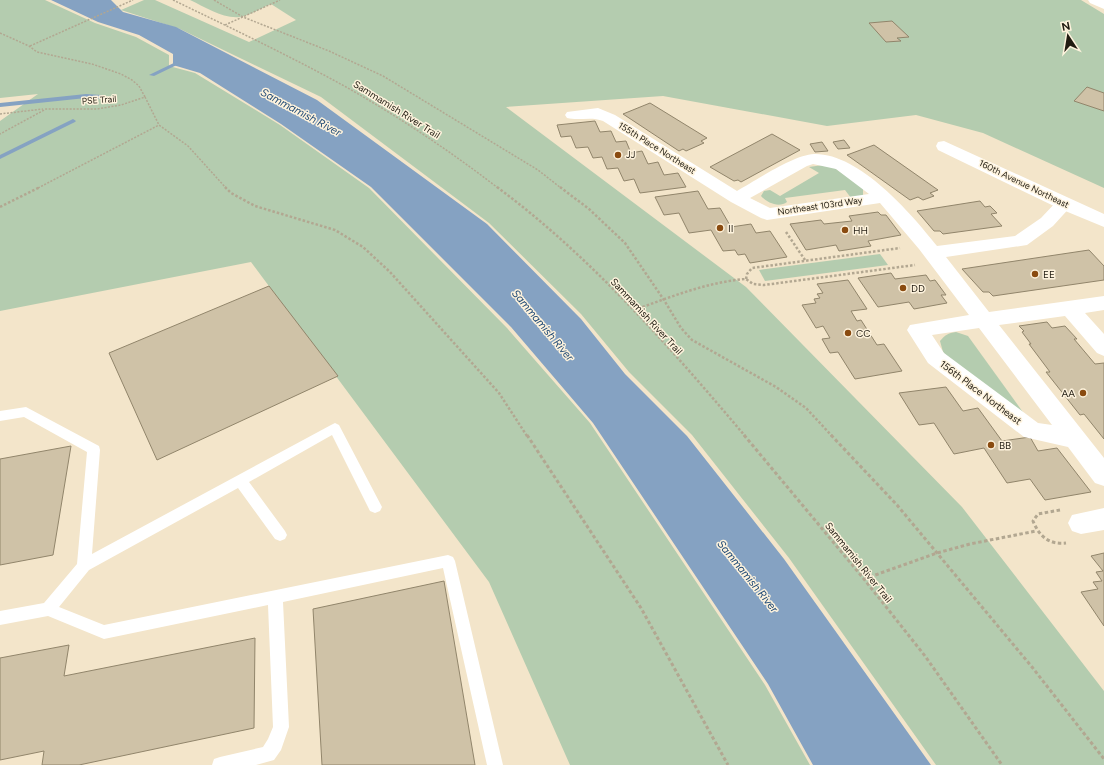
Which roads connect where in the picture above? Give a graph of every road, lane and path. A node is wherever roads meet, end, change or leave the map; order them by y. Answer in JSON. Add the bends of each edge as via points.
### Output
{"nodes":[{"id":1,"x":133,"y":0,"type":"edge"},
{"id":2,"x":173,"y":0,"type":"edge"},
{"id":3,"x":214,"y":0,"type":"edge"},
{"id":4,"x":280,"y":0,"type":"edge"},
{"id":5,"x":1095,"y":0,"type":"edge"},
{"id":6,"x":1104,"y":5,"type":"edge"},
{"id":7,"x":243,"y":17,"type":"junction"},
{"id":8,"x":225,"y":25,"type":"junction"},
{"id":9,"x":0,"y":33,"type":"edge"},
{"id":10,"x":29,"y":46,"type":"junction"},
{"id":11,"x":145,"y":97,"type":"junction"},
{"id":12,"x":46,"y":109,"type":"junction"},
{"id":13,"x":0,"y":114,"type":"edge"},
{"id":14,"x":572,"y":114,"type":"dead end"},
{"id":15,"x":159,"y":125,"type":"junction"},
{"id":16,"x":0,"y":134,"type":"edge"},
{"id":17,"x":944,"y":146,"type":"dead end"},
{"id":18,"x":884,"y":197,"type":"junction"},
{"id":19,"x":737,"y":198,"type":"junction"},
{"id":20,"x":1064,"y":204,"type":"junction"},
{"id":21,"x":0,"y":207,"type":"edge"},
{"id":22,"x":774,"y":213,"type":"junction"},
{"id":23,"x":1104,"y":221,"type":"edge"},
{"id":24,"x":906,"y":247,"type":"dead end"},
{"id":25,"x":925,"y":259,"type":"junction"},
{"id":26,"x":805,"y":260,"type":"junction"},
{"id":27,"x":746,"y":278,"type":"junction"},
{"id":28,"x":664,"y":300,"type":"junction"},
{"id":29,"x":1104,"y":303,"type":"edge"},
{"id":30,"x":1070,"y":308,"type":"junction"},
{"id":31,"x":634,"y":310,"type":"junction"},
{"id":32,"x":984,"y":321,"type":"junction"},
{"id":33,"x":1104,"y":348,"type":"edge"},
{"id":34,"x":0,"y":416,"type":"edge"},
{"id":35,"x":1077,"y":439,"type":"junction"},
{"id":36,"x":1104,"y":476,"type":"edge"},
{"id":37,"x":241,"y":481,"type":"junction"},
{"id":38,"x":375,"y":507,"type":"dead end"},
{"id":39,"x":1083,"y":517,"type":"edge"},
{"id":40,"x":280,"y":535,"type":"dead end"},
{"id":41,"x":937,"y":553,"type":"junction"},
{"id":42,"x":84,"y":566,"type":"junction"},
{"id":43,"x":864,"y":579,"type":"junction"},
{"id":44,"x":276,"y":597,"type":"junction"},
{"id":45,"x":48,"y":609,"type":"junction"},
{"id":46,"x":0,"y":618,"type":"edge"},
{"id":47,"x":1104,"y":759,"type":"edge"},
{"id":48,"x":220,"y":765,"type":"edge"},
{"id":49,"x":495,"y":765,"type":"edge"},
{"id":50,"x":728,"y":765,"type":"edge"},
{"id":51,"x":1002,"y":765,"type":"edge"}],
"edges":[{"from":1,"to":10,"type":"path"},
{"from":2,"to":8,"type":"path","name":"Sammamish River Trail"},
{"from":3,"to":7,"type":"path"},
{"from":4,"to":7,"type":"path"},
{"from":5,"to":6,"type":"street"},
{"from":7,"to":8,"type":"path"},
{"from":7,"to":28,"type":"path","via":[[329,50],[383,76],[538,170],[589,209],[624,243]]},
{"from":8,"to":31,"type":"path","name":"Sammamish River Trail","via":[[348,88],[448,150],[508,195],[567,246]]},
{"from":9,"to":10,"type":"path"},
{"from":10,"to":11,"type":"path","via":[[37,52],[127,76],[139,86]]},
{"from":11,"to":12,"type":"path","name":"PSE Trail","via":[[97,109]]},
{"from":11,"to":15,"type":"path"},
{"from":12,"to":13,"type":"path"},
{"from":12,"to":16,"type":"path","name":"PSE Trail"},
{"from":14,"to":19,"type":"street","name":"155th Place Northeast","via":[[598,113],[609,118]]},
{"from":15,"to":21,"type":"path"},
{"from":15,"to":50,"type":"path","via":[[188,146],[231,193],[255,206],[335,230],[363,246],[390,272],[499,393],[641,608]]},
{"from":17,"to":20,"type":"street","name":"160th Avenue Northeast"},
{"from":18,"to":19,"type":"street","name":"Northeast 103rd Way","via":[[842,165],[813,159],[801,162]]},
{"from":18,"to":22,"type":"street","name":"Northeast 103rd Way"},
{"from":18,"to":25,"type":"street"},
{"from":19,"to":22,"type":"street","name":"Northeast 103rd Way","via":[[766,214]]},
{"from":20,"to":23,"type":"street","name":"160th Avenue Northeast"},
{"from":20,"to":25,"type":"street","via":[[1047,222],[1020,241]]},
{"from":22,"to":26,"type":"path"},
{"from":24,"to":26,"type":"path"},
{"from":25,"to":27,"type":"path","via":[[764,285],[753,284]]},
{"from":25,"to":32,"type":"street"},
{"from":26,"to":27,"type":"path","via":[[752,268]]},
{"from":27,"to":28,"type":"path","via":[[714,283]]},
{"from":28,"to":31,"type":"path"},
{"from":28,"to":41,"type":"path","via":[[681,328],[692,340],[776,387],[806,408]]},
{"from":29,"to":30,"type":"street"},
{"from":30,"to":32,"type":"street"},
{"from":30,"to":33,"type":"street"},
{"from":31,"to":43,"type":"path","name":"Sammamish River Trail","via":[[733,422]]},
{"from":32,"to":35,"type":"street"},
{"from":32,"to":35,"type":"street","name":"156th Place Northeast","via":[[917,330],[936,358],[1032,430]]},
{"from":34,"to":42,"type":"lane","via":[[26,412],[94,450]]},
{"from":35,"to":36,"type":"street"},
{"from":37,"to":38,"type":"lane","via":[[336,428]]},
{"from":37,"to":40,"type":"lane"},
{"from":37,"to":42,"type":"lane"},
{"from":39,"to":41,"type":"path","via":[[1038,514],[1033,521],[1036,531]]},
{"from":41,"to":43,"type":"path"},
{"from":41,"to":47,"type":"path","via":[[1032,667]]},
{"from":42,"to":45,"type":"lane"},
{"from":43,"to":51,"type":"path","name":"Sammamish River Trail","via":[[925,656]]},
{"from":44,"to":45,"type":"lane","via":[[104,632]]},
{"from":44,"to":48,"type":"lane","via":[[280,727],[275,744],[268,754]]},
{"from":44,"to":49,"type":"lane","via":[[448,562]]},
{"from":45,"to":46,"type":"lane"}]}
